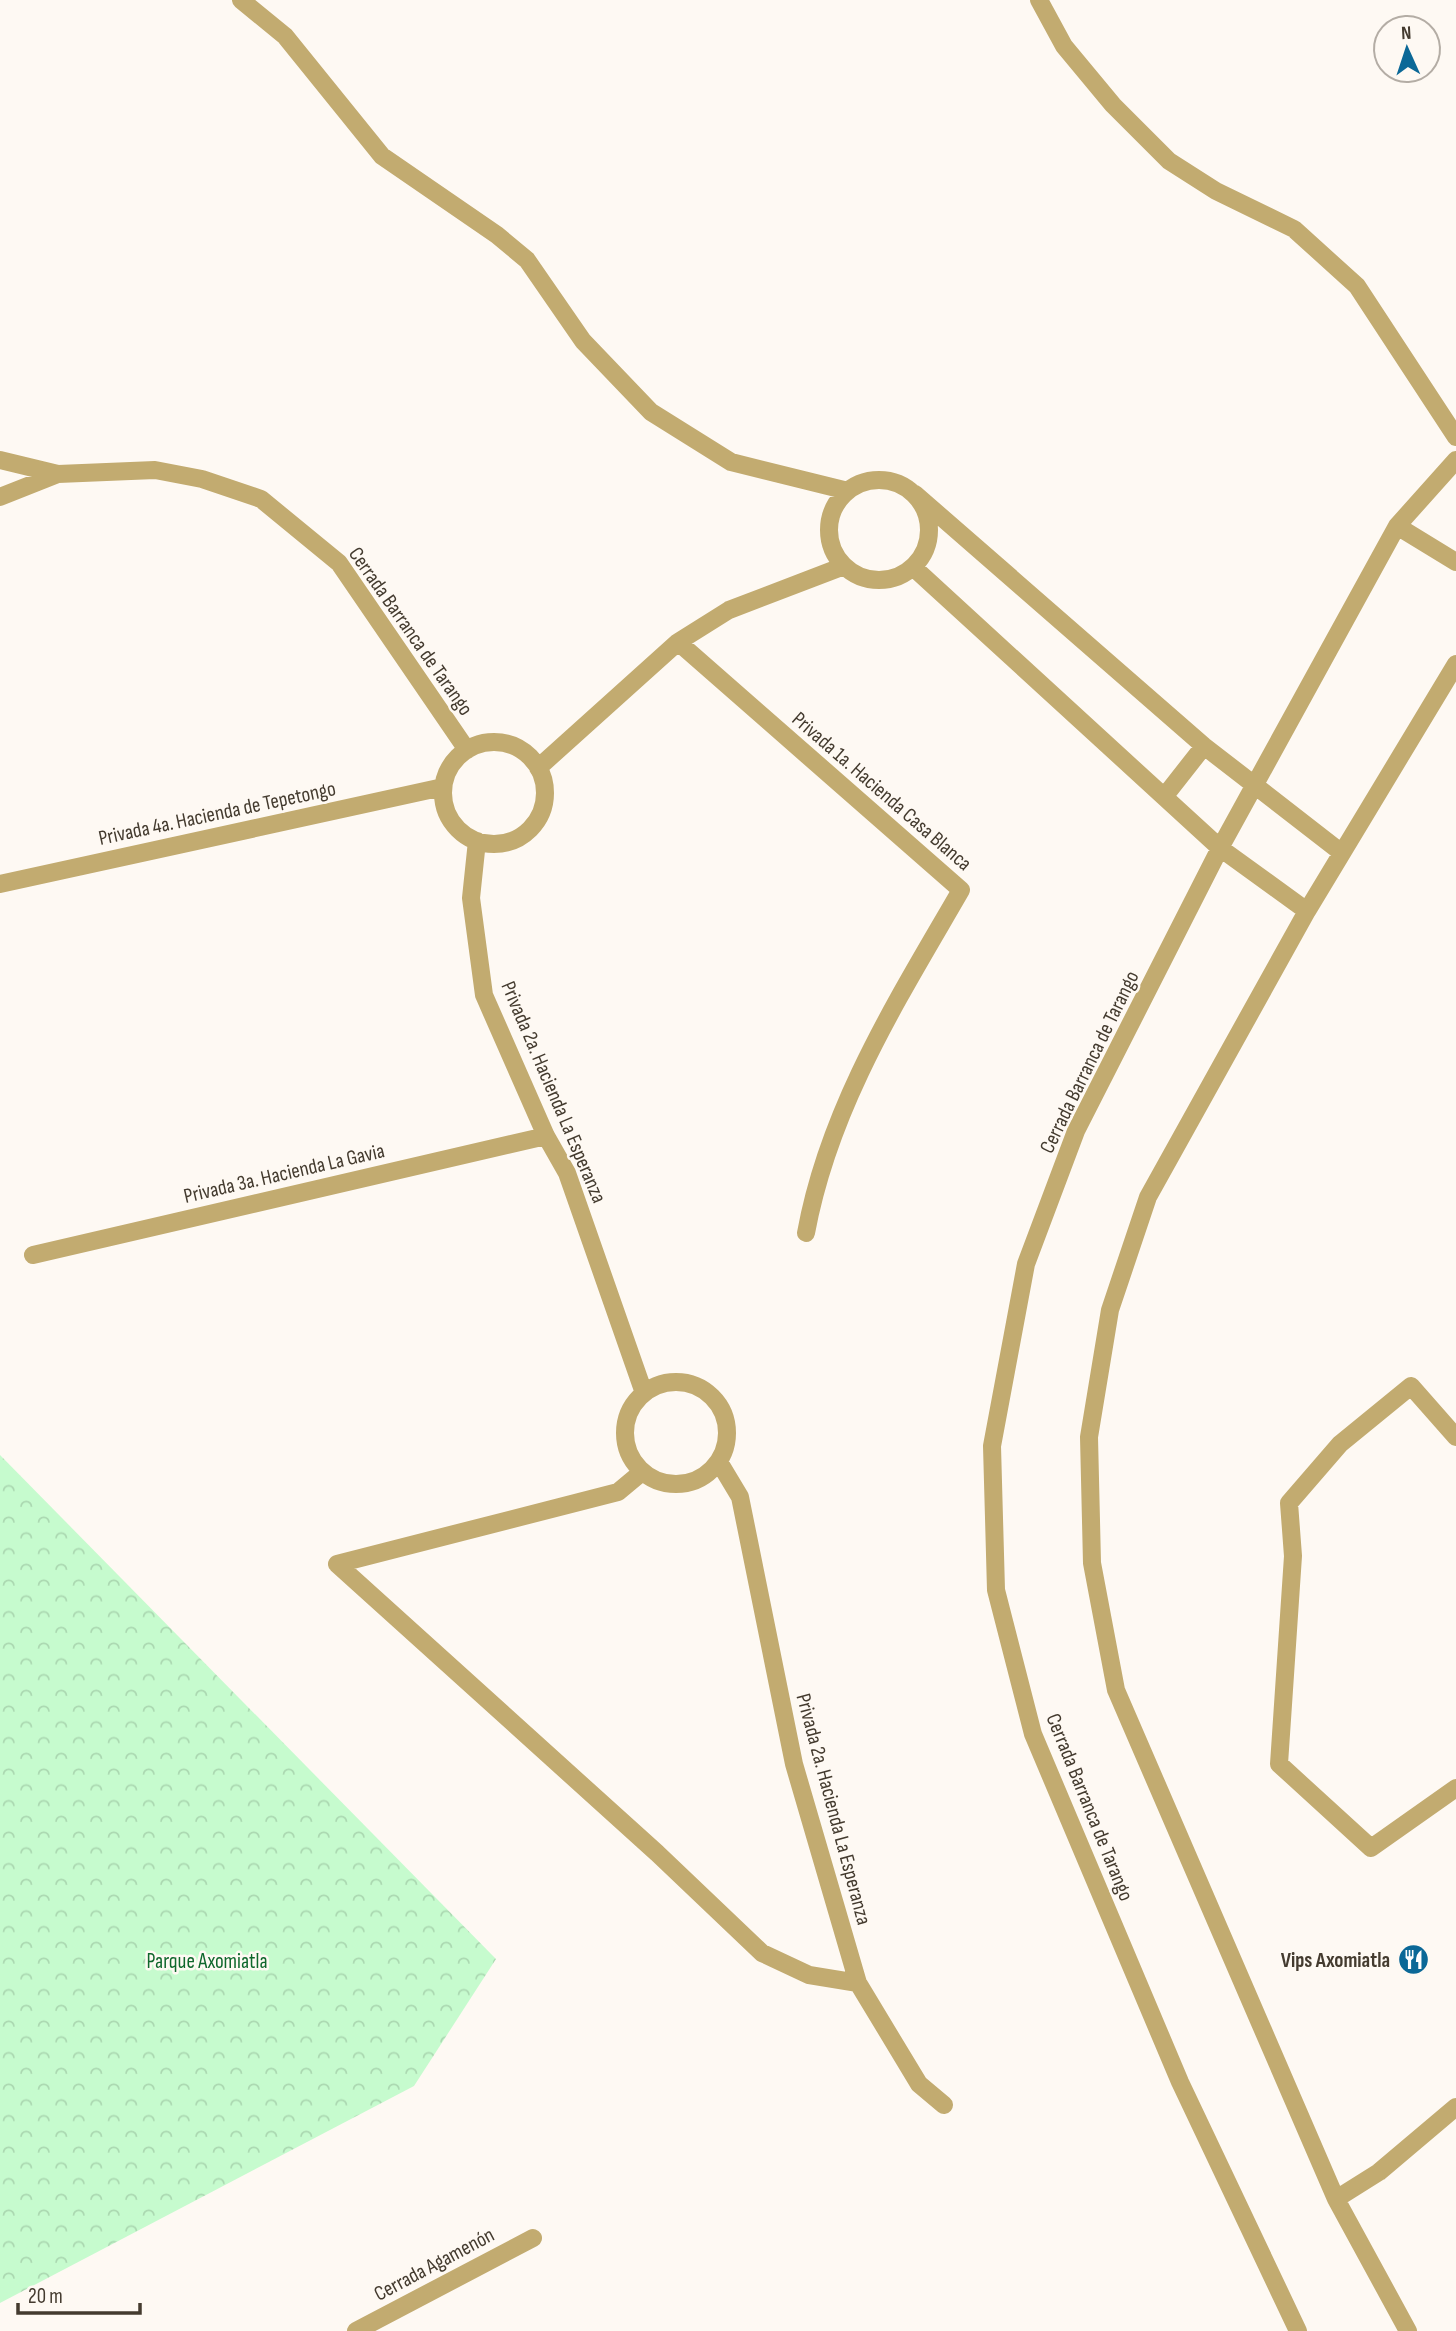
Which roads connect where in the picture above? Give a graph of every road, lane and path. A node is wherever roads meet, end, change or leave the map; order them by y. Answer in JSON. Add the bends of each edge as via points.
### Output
{"nodes":[{"id":1,"x":240,"y":0,"type":"edge"},
{"id":2,"x":1040,"y":0,"type":"edge"},
{"id":3,"x":1456,"y":437,"type":"edge"},
{"id":4,"x":0,"y":460,"type":"edge"},
{"id":5,"x":1456,"y":460,"type":"edge"},
{"id":6,"x":58,"y":474,"type":"junction"},
{"id":7,"x":848,"y":491,"type":"junction"},
{"id":8,"x":915,"y":494,"type":"junction"},
{"id":9,"x":0,"y":497,"type":"edge"},
{"id":10,"x":1396,"y":526,"type":"junction"},
{"id":11,"x":1456,"y":562,"type":"edge"},
{"id":12,"x":844,"y":566,"type":"junction"},
{"id":13,"x":913,"y":567,"type":"junction"},
{"id":14,"x":678,"y":642,"type":"junction"},
{"id":15,"x":1456,"y":664,"type":"edge"},
{"id":16,"x":1204,"y":746,"type":"junction"},
{"id":17,"x":467,"y":750,"type":"junction"},
{"id":18,"x":538,"y":768,"type":"junction"},
{"id":19,"x":443,"y":787,"type":"junction"},
{"id":20,"x":1254,"y":787,"type":"junction"},
{"id":21,"x":1164,"y":797,"type":"junction"},
{"id":22,"x":477,"y":841,"type":"junction"},
{"id":23,"x":1220,"y":848,"type":"junction"},
{"id":24,"x":1342,"y":853,"type":"junction"},
{"id":25,"x":0,"y":884,"type":"edge"},
{"id":26,"x":1307,"y":911,"type":"junction"},
{"id":27,"x":546,"y":1136,"type":"junction"},
{"id":28,"x":806,"y":1233,"type":"dead end"},
{"id":29,"x":33,"y":1255,"type":"dead end"},
{"id":30,"x":643,"y":1393,"type":"junction"},
{"id":31,"x":1456,"y":1437,"type":"edge"},
{"id":32,"x":719,"y":1462,"type":"junction"},
{"id":33,"x":642,"y":1472,"type":"junction"},
{"id":34,"x":1456,"y":1788,"type":"edge"},
{"id":35,"x":858,"y":1983,"type":"junction"},
{"id":36,"x":944,"y":2105,"type":"dead end"},
{"id":37,"x":1456,"y":2107,"type":"edge"},
{"id":38,"x":1336,"y":2199,"type":"junction"},
{"id":39,"x":533,"y":2238,"type":"dead end"},
{"id":40,"x":356,"y":2331,"type":"edge"},
{"id":41,"x":1298,"y":2331,"type":"edge"},
{"id":42,"x":1408,"y":2331,"type":"edge"}],
"edges":[{"from":1,"to":7,"type":"street","via":[[285,36],[382,156],[527,260],[583,341],[651,412],[731,462]]},
{"from":2,"to":3,"type":"street","via":[[1064,46],[1113,105],[1169,161],[1216,191],[1294,229],[1357,286]]},
{"from":4,"to":6,"type":"street","name":"Cerrada Barranca de Tarango"},
{"from":5,"to":10,"type":"street","name":"Cerrada Barranca de Tarango"},
{"from":6,"to":9,"type":"street"},
{"from":6,"to":17,"type":"street","name":"Cerrada Barranca de Tarango","via":[[155,470],[202,479],[261,499],[339,563]]},
{"from":7,"to":8,"type":"street","via":[[884,480]]},
{"from":7,"to":12,"type":"street","via":[[836,504],[829,535]]},
{"from":8,"to":13,"type":"street","via":[[928,517],[930,534],[925,552]]},
{"from":8,"to":16,"type":"street"},
{"from":10,"to":11,"type":"street"},
{"from":10,"to":20,"type":"street","name":"Cerrada Barranca de Tarango"},
{"from":12,"to":13,"type":"street","via":[[875,580],[892,579]]},
{"from":12,"to":14,"type":"street","via":[[729,610]]},
{"from":13,"to":21,"type":"street"},
{"from":14,"to":18,"type":"street"},
{"from":14,"to":28,"type":"street","name":"Privada 1a. Hacienda Casa Blanca","via":[[961,890],[874,1041],[842,1110],[813,1191]]},
{"from":15,"to":24,"type":"street"},
{"from":16,"to":20,"type":"street"},
{"from":16,"to":21,"type":"street"},
{"from":17,"to":18,"type":"street","via":[[495,742],[512,745]]},
{"from":17,"to":19,"type":"street","via":[[454,761]]},
{"from":18,"to":22,"type":"street","via":[[544,802],[538,819],[512,841]]},
{"from":19,"to":22,"type":"street","via":[[451,821]]},
{"from":19,"to":25,"type":"street","name":"Privada 4a. Hacienda de Tepetongo"},
{"from":20,"to":23,"type":"street","name":"Cerrada Barranca de Tarango"},
{"from":20,"to":24,"type":"street"},
{"from":21,"to":23,"type":"street"},
{"from":22,"to":27,"type":"street","name":"Privada 2a. Hacienda La Esperanza","via":[[471,898],[484,995]]},
{"from":23,"to":26,"type":"street"},
{"from":23,"to":41,"type":"street","name":"Cerrada Barranca de Tarango","via":[[1076,1131],[1026,1264],[992,1446],[996,1590],[1033,1734],[1180,2082]]},
{"from":24,"to":26,"type":"street"},
{"from":26,"to":38,"type":"street","via":[[1148,1197],[1131,1247],[1110,1310],[1089,1437],[1091,1551],[1116,1690]]},
{"from":27,"to":29,"type":"street","name":"Privada 3a. Hacienda La Gavia"},
{"from":27,"to":30,"type":"street","name":"Privada 2a. Hacienda La Esperanza","via":[[567,1173]]},
{"from":30,"to":32,"type":"street","via":[[666,1382],[690,1383],[712,1395],[726,1416],[728,1439]]},
{"from":30,"to":33,"type":"street","via":[[625,1422],[630,1457]]},
{"from":31,"to":34,"type":"street","via":[[1410,1386],[1340,1444],[1289,1503],[1293,1556],[1279,1763],[1371,1848]]},
{"from":32,"to":33,"type":"street","via":[[703,1478],[683,1485],[660,1482]]},
{"from":32,"to":35,"type":"street","name":"Privada 2a. Hacienda La Esperanza","via":[[740,1497],[794,1764]]},
{"from":33,"to":35,"type":"street","via":[[618,1492],[337,1564],[762,1953],[809,1975]]},
{"from":35,"to":36,"type":"street","name":"Privada 2a. Hacienda La Esperanza","via":[[919,2084]]},
{"from":37,"to":38,"type":"street","via":[[1379,2172]]},
{"from":38,"to":42,"type":"street"},
{"from":39,"to":40,"type":"street","name":"Cerrada Agamenón"}]}
